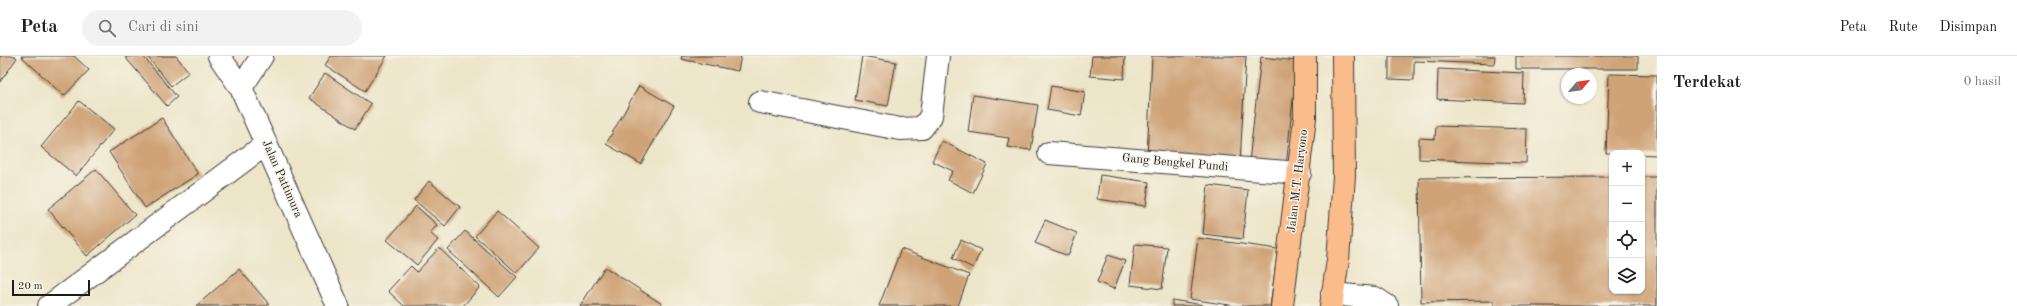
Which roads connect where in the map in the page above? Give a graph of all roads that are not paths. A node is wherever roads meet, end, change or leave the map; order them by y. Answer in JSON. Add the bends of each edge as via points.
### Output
{"nodes":[{"id":1,"x":219,"y":56,"type":"edge"},
{"id":2,"x":262,"y":56,"type":"edge"},
{"id":3,"x":938,"y":56,"type":"edge"},
{"id":4,"x":1305,"y":56,"type":"edge"},
{"id":5,"x":1343,"y":56,"type":"edge"},
{"id":6,"x":241,"y":88,"type":"junction"},
{"id":7,"x":760,"y":102,"type":"dead end"},
{"id":8,"x":266,"y":144,"type":"junction"},
{"id":9,"x":1050,"y":153,"type":"dead end"},
{"id":10,"x":1300,"y":173,"type":"junction"},
{"id":11,"x":1331,"y":300,"type":"edge"},
{"id":12,"x":49,"y":306,"type":"edge"},
{"id":13,"x":338,"y":306,"type":"edge"},
{"id":14,"x":1282,"y":306,"type":"edge"},
{"id":15,"x":1387,"y":306,"type":"edge"}],
"edges":[{"from":1,"to":6,"type":"street","name":"Jalan Pattimura"},
{"from":2,"to":6,"type":"street"},
{"from":3,"to":7,"type":"street","via":[[931,116],[922,128],[900,129]]},
{"from":4,"to":10,"type":"highway","name":"Jalan M.T. Haryono","via":[[1305,118]]},
{"from":5,"to":11,"type":"highway","via":[[1344,176],[1338,260]]},
{"from":6,"to":8,"type":"street","name":"Jalan Pattimura"},
{"from":8,"to":12,"type":"street"},
{"from":8,"to":13,"type":"street","name":"Jalan Pattimura"},
{"from":9,"to":10,"type":"street","name":"Gang Bengkel Pundi"},
{"from":10,"to":14,"type":"highway","name":"Jalan M.T. Haryono"},
{"from":11,"to":15,"type":"street","via":[[1375,298]]}]}
